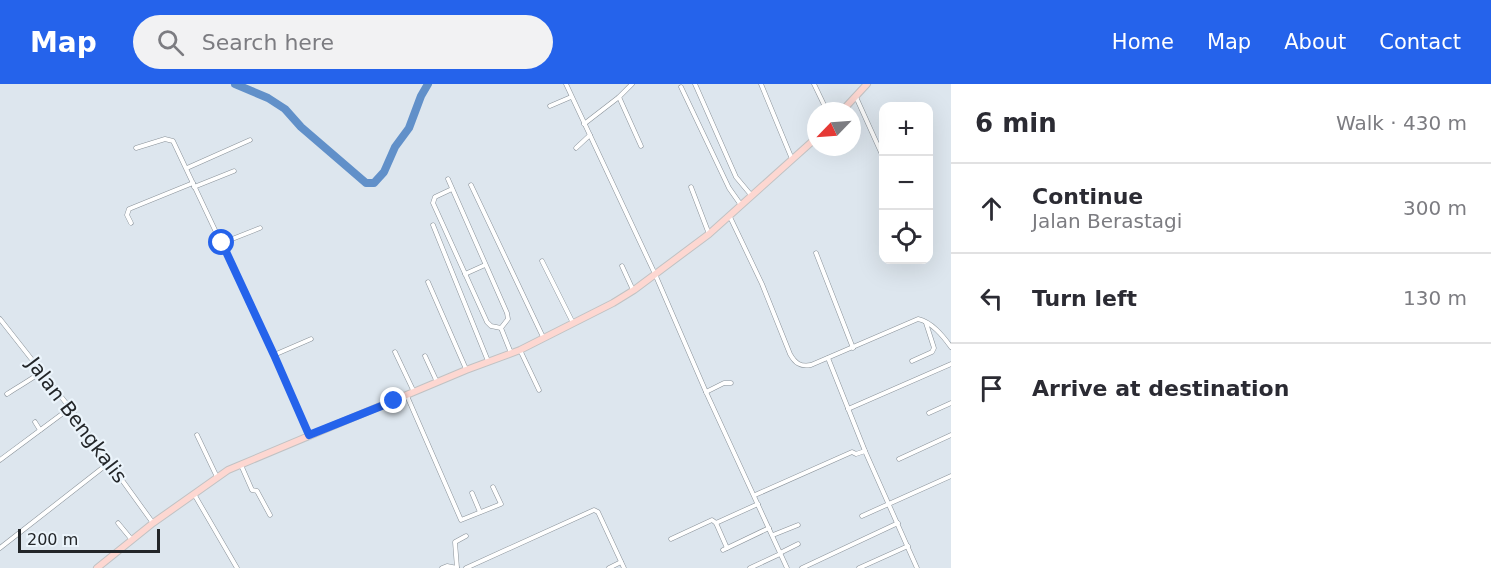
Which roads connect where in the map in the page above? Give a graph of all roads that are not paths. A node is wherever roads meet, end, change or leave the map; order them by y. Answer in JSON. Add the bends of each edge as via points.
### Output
{"nodes":[{"id":1,"x":566,"y":84,"type":"edge"},
{"id":2,"x":632,"y":84,"type":"edge"},
{"id":3,"x":695,"y":84,"type":"edge"},
{"id":4,"x":761,"y":84,"type":"edge"},
{"id":5,"x":814,"y":84,"type":"edge"},
{"id":6,"x":867,"y":84,"type":"edge"},
{"id":7,"x":681,"y":87,"type":"dead end"},
{"id":8,"x":571,"y":97,"type":"junction"},
{"id":9,"x":619,"y":97,"type":"junction"},
{"id":10,"x":856,"y":97,"type":"junction"},
{"id":11,"x":823,"y":102,"type":"edge"},
{"id":12,"x":851,"y":102,"type":"edge"},
{"id":13,"x":550,"y":106,"type":"dead end"},
{"id":14,"x":584,"y":123,"type":"junction"},
{"id":15,"x":590,"y":135,"type":"junction"},
{"id":16,"x":250,"y":140,"type":"dead end"},
{"id":17,"x":641,"y":146,"type":"dead end"},
{"id":18,"x":807,"y":146,"type":"edge"},
{"id":19,"x":136,"y":148,"type":"dead end"},
{"id":20,"x":576,"y":148,"type":"dead end"},
{"id":21,"x":883,"y":156,"type":"edge"},
{"id":22,"x":792,"y":159,"type":"junction"},
{"id":23,"x":187,"y":168,"type":"junction"},
{"id":24,"x":234,"y":171,"type":"dead end"},
{"id":25,"x":448,"y":179,"type":"dead end"},
{"id":26,"x":193,"y":185,"type":"junction"},
{"id":27,"x":471,"y":185,"type":"dead end"},
{"id":28,"x":691,"y":187,"type":"dead end"},
{"id":29,"x":452,"y":189,"type":"junction"},
{"id":30,"x":750,"y":195,"type":"junction"},
{"id":31,"x":741,"y":206,"type":"junction"},
{"id":32,"x":730,"y":217,"type":"junction"},
{"id":33,"x":131,"y":224,"type":"dead end"},
{"id":34,"x":433,"y":225,"type":"dead end"},
{"id":35,"x":260,"y":228,"type":"dead end"},
{"id":36,"x":709,"y":234,"type":"junction"},
{"id":37,"x":222,"y":243,"type":"junction"},
{"id":38,"x":816,"y":253,"type":"dead end"},
{"id":39,"x":542,"y":261,"type":"dead end"},
{"id":40,"x":485,"y":265,"type":"junction"},
{"id":41,"x":622,"y":266,"type":"dead end"},
{"id":42,"x":465,"y":274,"type":"junction"},
{"id":43,"x":655,"y":274,"type":"junction"},
{"id":44,"x":428,"y":282,"type":"dead end"},
{"id":45,"x":634,"y":290,"type":"junction"},
{"id":46,"x":0,"y":319,"type":"edge"},
{"id":47,"x":927,"y":322,"type":"junction"},
{"id":48,"x":573,"y":323,"type":"junction"},
{"id":49,"x":501,"y":328,"type":"junction"},
{"id":50,"x":544,"y":338,"type":"junction"},
{"id":51,"x":311,"y":339,"type":"dead end"},
{"id":52,"x":951,"y":347,"type":"edge"},
{"id":53,"x":853,"y":348,"type":"junction"},
{"id":54,"x":520,"y":350,"type":"junction"},
{"id":55,"x":395,"y":352,"type":"dead end"},
{"id":56,"x":511,"y":353,"type":"junction"},
{"id":57,"x":274,"y":355,"type":"junction"},
{"id":58,"x":425,"y":356,"type":"dead end"},
{"id":59,"x":828,"y":358,"type":"junction"},
{"id":60,"x":912,"y":361,"type":"dead end"},
{"id":61,"x":488,"y":362,"type":"junction"},
{"id":62,"x":951,"y":364,"type":"edge"},
{"id":63,"x":466,"y":370,"type":"junction"},
{"id":64,"x":41,"y":372,"type":"junction"},
{"id":65,"x":437,"y":382,"type":"junction"},
{"id":66,"x":731,"y":384,"type":"dead end"},
{"id":67,"x":539,"y":390,"type":"dead end"},
{"id":68,"x":415,"y":392,"type":"junction"},
{"id":69,"x":706,"y":392,"type":"junction"},
{"id":70,"x":7,"y":393,"type":"dead end"},
{"id":71,"x":407,"y":396,"type":"junction"},
{"id":72,"x":951,"y":403,"type":"edge"},
{"id":73,"x":70,"y":408,"type":"junction"},
{"id":74,"x":848,"y":409,"type":"junction"},
{"id":75,"x":929,"y":413,"type":"dead end"},
{"id":76,"x":35,"y":422,"type":"dead end"},
{"id":77,"x":40,"y":430,"type":"junction"},
{"id":78,"x":197,"y":435,"type":"dead end"},
{"id":79,"x":309,"y":435,"type":"junction"},
{"id":80,"x":951,"y":435,"type":"edge"},
{"id":81,"x":866,"y":451,"type":"junction"},
{"id":82,"x":899,"y":459,"type":"dead end"},
{"id":83,"x":0,"y":460,"type":"edge"},
{"id":84,"x":110,"y":462,"type":"junction"},
{"id":85,"x":240,"y":464,"type":"junction"},
{"id":86,"x":951,"y":476,"type":"edge"},
{"id":87,"x":217,"y":477,"type":"junction"},
{"id":88,"x":494,"y":487,"type":"dead end"},
{"id":89,"x":472,"y":493,"type":"dead end"},
{"id":90,"x":194,"y":494,"type":"junction"},
{"id":91,"x":755,"y":495,"type":"junction"},
{"id":92,"x":758,"y":504,"type":"junction"},
{"id":93,"x":889,"y":504,"type":"junction"},
{"id":94,"x":480,"y":512,"type":"junction"},
{"id":95,"x":270,"y":515,"type":"dead end"},
{"id":96,"x":862,"y":516,"type":"dead end"},
{"id":97,"x":118,"y":523,"type":"dead end"},
{"id":98,"x":153,"y":523,"type":"junction"},
{"id":99,"x":716,"y":523,"type":"junction"},
{"id":100,"x":898,"y":523,"type":"junction"},
{"id":101,"x":798,"y":525,"type":"dead end"},
{"id":102,"x":769,"y":528,"type":"junction"},
{"id":103,"x":466,"y":536,"type":"dead end"},
{"id":104,"x":773,"y":536,"type":"junction"},
{"id":105,"x":671,"y":539,"type":"dead end"},
{"id":106,"x":133,"y":540,"type":"junction"},
{"id":107,"x":798,"y":544,"type":"dead end"},
{"id":108,"x":908,"y":546,"type":"junction"},
{"id":109,"x":0,"y":548,"type":"edge"},
{"id":110,"x":780,"y":553,"type":"junction"},
{"id":111,"x":621,"y":562,"type":"junction"},
{"id":112,"x":97,"y":568,"type":"edge"},
{"id":113,"x":237,"y":568,"type":"edge"},
{"id":114,"x":442,"y":568,"type":"edge"},
{"id":115,"x":457,"y":568,"type":"edge"},
{"id":116,"x":466,"y":568,"type":"edge"},
{"id":117,"x":609,"y":568,"type":"edge"},
{"id":118,"x":624,"y":568,"type":"edge"},
{"id":119,"x":750,"y":568,"type":"edge"},
{"id":120,"x":787,"y":568,"type":"edge"},
{"id":121,"x":802,"y":568,"type":"edge"},
{"id":122,"x":859,"y":568,"type":"edge"},
{"id":123,"x":917,"y":568,"type":"edge"}],
"edges":[{"from":1,"to":8,"type":"street"},
{"from":2,"to":9,"type":"street"},
{"from":3,"to":30,"type":"street","via":[[736,177]]},
{"from":4,"to":22,"type":"street"},
{"from":5,"to":11,"type":"street"},
{"from":6,"to":10,"type":"main road"},
{"from":7,"to":31,"type":"street"},
{"from":8,"to":13,"type":"street"},
{"from":8,"to":14,"type":"street"},
{"from":9,"to":14,"type":"street"},
{"from":9,"to":17,"type":"street"},
{"from":10,"to":12,"type":"main road"},
{"from":10,"to":21,"type":"street"},
{"from":14,"to":15,"type":"street"},
{"from":15,"to":20,"type":"street"},
{"from":15,"to":43,"type":"street"},
{"from":16,"to":23,"type":"street"},
{"from":18,"to":22,"type":"main road"},
{"from":19,"to":23,"type":"street","via":[[171,139]]},
{"from":22,"to":30,"type":"main road"},
{"from":23,"to":26,"type":"street"},
{"from":24,"to":26,"type":"street"},
{"from":25,"to":29,"type":"street"},
{"from":26,"to":33,"type":"street","via":[[129,209]]},
{"from":26,"to":37,"type":"street"},
{"from":27,"to":50,"type":"street"},
{"from":28,"to":36,"type":"street"},
{"from":29,"to":40,"type":"street"},
{"from":29,"to":42,"type":"street","via":[[433,200]]},
{"from":30,"to":31,"type":"main road"},
{"from":31,"to":32,"type":"main road"},
{"from":32,"to":36,"type":"main road"},
{"from":32,"to":59,"type":"street","via":[[796,363],[805,366]]},
{"from":34,"to":61,"type":"street"},
{"from":35,"to":37,"type":"street"},
{"from":36,"to":43,"type":"main road"},
{"from":37,"to":57,"type":"street"},
{"from":38,"to":53,"type":"street"},
{"from":39,"to":48,"type":"street"},
{"from":40,"to":42,"type":"street"},
{"from":40,"to":49,"type":"street","via":[[507,313],[508,319]]},
{"from":41,"to":45,"type":"street"},
{"from":42,"to":49,"type":"street","via":[[487,322]]},
{"from":43,"to":45,"type":"main road"},
{"from":43,"to":69,"type":"street"},
{"from":44,"to":63,"type":"street"},
{"from":45,"to":48,"type":"main road"},
{"from":46,"to":64,"type":"street","name":"Jalan Bengkalis"},
{"from":47,"to":52,"type":"street"},
{"from":47,"to":53,"type":"street","via":[[916,320]]},
{"from":47,"to":60,"type":"street","via":[[934,348]]},
{"from":48,"to":50,"type":"main road"},
{"from":49,"to":56,"type":"street"},
{"from":50,"to":54,"type":"main road"},
{"from":51,"to":57,"type":"street"},
{"from":53,"to":59,"type":"street"},
{"from":54,"to":56,"type":"main road"},
{"from":54,"to":67,"type":"street"},
{"from":55,"to":68,"type":"street"},
{"from":56,"to":61,"type":"main road"},
{"from":57,"to":79,"type":"street"},
{"from":58,"to":65,"type":"street"},
{"from":59,"to":74,"type":"street"},
{"from":61,"to":63,"type":"main road"},
{"from":62,"to":74,"type":"street"},
{"from":63,"to":65,"type":"main road"},
{"from":64,"to":70,"type":"street"},
{"from":64,"to":73,"type":"street","name":"Jalan Bengkalis"},
{"from":65,"to":68,"type":"main road"},
{"from":66,"to":69,"type":"street","via":[[724,383]]},
{"from":68,"to":71,"type":"main road"},
{"from":69,"to":91,"type":"street"},
{"from":71,"to":79,"type":"main road"},
{"from":71,"to":94,"type":"street","via":[[461,520]]},
{"from":72,"to":75,"type":"street"},
{"from":73,"to":77,"type":"street"},
{"from":73,"to":84,"type":"street","name":"Jalan Bengkalis"},
{"from":74,"to":81,"type":"street"},
{"from":76,"to":77,"type":"street"},
{"from":77,"to":83,"type":"street"},
{"from":78,"to":87,"type":"street"},
{"from":79,"to":85,"type":"main road"},
{"from":80,"to":82,"type":"street"},
{"from":81,"to":91,"type":"street","via":[[852,452]]},
{"from":81,"to":93,"type":"street"},
{"from":84,"to":98,"type":"street","name":"Jalan Bengkalis"},
{"from":84,"to":109,"type":"street"},
{"from":85,"to":87,"type":"main road"},
{"from":85,"to":95,"type":"street"},
{"from":86,"to":93,"type":"street"},
{"from":87,"to":90,"type":"main road"},
{"from":88,"to":94,"type":"street","via":[[501,504]]},
{"from":89,"to":94,"type":"street"},
{"from":90,"to":98,"type":"main road"},
{"from":90,"to":113,"type":"street"},
{"from":91,"to":92,"type":"street"},
{"from":92,"to":99,"type":"street"},
{"from":92,"to":102,"type":"street"},
{"from":93,"to":96,"type":"street"},
{"from":93,"to":100,"type":"street"},
{"from":97,"to":106,"type":"street"},
{"from":98,"to":106,"type":"main road"},
{"from":99,"to":102,"type":"street","via":[[725,549]]},
{"from":99,"to":105,"type":"street","via":[[712,520]]},
{"from":100,"to":108,"type":"street"},
{"from":100,"to":121,"type":"street"},
{"from":101,"to":104,"type":"street"},
{"from":102,"to":104,"type":"street"},
{"from":103,"to":115,"type":"street","via":[[454,546]]},
{"from":104,"to":110,"type":"street"},
{"from":106,"to":112,"type":"main road"},
{"from":107,"to":110,"type":"street"},
{"from":108,"to":122,"type":"street"},
{"from":108,"to":123,"type":"street"},
{"from":110,"to":119,"type":"street"},
{"from":110,"to":120,"type":"street"},
{"from":111,"to":116,"type":"street","via":[[594,510]]},
{"from":111,"to":117,"type":"street"},
{"from":111,"to":118,"type":"street"},
{"from":114,"to":115,"type":"street"}]}
